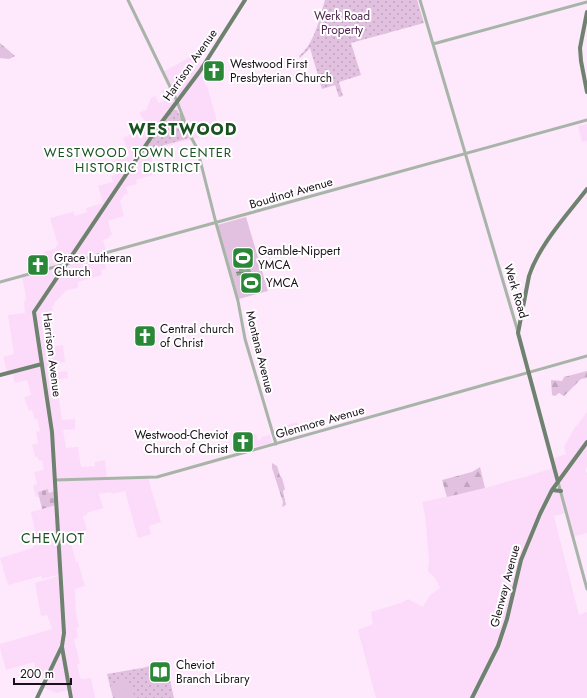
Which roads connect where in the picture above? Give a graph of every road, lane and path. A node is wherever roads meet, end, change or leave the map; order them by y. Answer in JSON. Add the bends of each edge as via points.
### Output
{"nodes":[{"id":1,"x":128,"y":0,"type":"edge"},
{"id":2,"x":245,"y":0,"type":"edge"},
{"id":3,"x":420,"y":0,"type":"edge"},
{"id":4,"x":587,"y":2,"type":"edge"},
{"id":5,"x":587,"y":12,"type":"edge"},
{"id":6,"x":433,"y":44,"type":"junction"},
{"id":7,"x":587,"y":92,"type":"edge"},
{"id":8,"x":177,"y":102,"type":"junction"},
{"id":9,"x":172,"y":109,"type":"junction"},
{"id":10,"x":180,"y":110,"type":"junction"},
{"id":11,"x":587,"y":120,"type":"edge"},
{"id":12,"x":465,"y":153,"type":"junction"},
{"id":13,"x":587,"y":189,"type":"edge"},
{"id":14,"x":216,"y":223,"type":"junction"},
{"id":15,"x":74,"y":253,"type":"junction"},
{"id":16,"x":78,"y":261,"type":"junction"},
{"id":17,"x":66,"y":264,"type":"junction"},
{"id":18,"x":52,"y":268,"type":"junction"},
{"id":19,"x":57,"y":277,"type":"junction"},
{"id":20,"x":0,"y":282,"type":"edge"},
{"id":21,"x":518,"y":333,"type":"junction"},
{"id":22,"x":587,"y":356,"type":"edge"},
{"id":23,"x":42,"y":364,"type":"junction"},
{"id":24,"x":529,"y":372,"type":"junction"},
{"id":25,"x":0,"y":375,"type":"edge"},
{"id":26,"x":587,"y":442,"type":"edge"},
{"id":27,"x":276,"y":444,"type":"junction"},
{"id":28,"x":555,"y":472,"type":"junction"},
{"id":29,"x":564,"y":474,"type":"junction"},
{"id":30,"x":55,"y":480,"type":"junction"},
{"id":31,"x":558,"y":482,"type":"junction"},
{"id":32,"x":552,"y":490,"type":"junction"},
{"id":33,"x":561,"y":491,"type":"junction"},
{"id":34,"x":587,"y":589,"type":"edge"},
{"id":35,"x":62,"y":646,"type":"junction"},
{"id":36,"x":37,"y":698,"type":"edge"},
{"id":37,"x":71,"y":698,"type":"edge"},
{"id":38,"x":472,"y":698,"type":"edge"}],
"edges":[{"from":1,"to":8,"type":"street","name":"Montana Avenue"},
{"from":2,"to":8,"type":"main road","name":"Harrison Avenue","via":[[204,66]]},
{"from":3,"to":6,"type":"street","name":"Werk Road"},
{"from":4,"to":6,"type":"street"},
{"from":5,"to":7,"type":"main road","via":[[580,48]]},
{"from":6,"to":12,"type":"street","name":"Werk Road"},
{"from":8,"to":9,"type":"main road","name":"Harrison Avenue"},
{"from":8,"to":10,"type":"street","name":"Montana Avenue"},
{"from":9,"to":10,"type":"street"},
{"from":9,"to":15,"type":"main road","name":"Harrison Avenue"},
{"from":10,"to":14,"type":"street","name":"Montana Avenue","via":[[197,148]]},
{"from":11,"to":12,"type":"street","name":"Boudinot Avenue"},
{"from":12,"to":14,"type":"street","name":"Boudinot Avenue"},
{"from":12,"to":21,"type":"street","name":"Werk Road"},
{"from":13,"to":21,"type":"main road","via":[[549,238],[532,268]]},
{"from":14,"to":16,"type":"street","name":"Boudinot Avenue"},
{"from":14,"to":27,"type":"street","name":"Montana Avenue","via":[[238,301],[245,339]]},
{"from":15,"to":16,"type":"street","via":[[74,258]]},
{"from":15,"to":17,"type":"main road","name":"Harrison Avenue"},
{"from":16,"to":17,"type":"street","name":"Boudinot Avenue"},
{"from":17,"to":18,"type":"street","name":"Boudinot Avenue"},
{"from":17,"to":19,"type":"main road","name":"Harrison Avenue"},
{"from":18,"to":19,"type":"street"},
{"from":18,"to":20,"type":"street","name":"Boudinot Avenue"},
{"from":19,"to":23,"type":"main road","name":"Harrison Avenue","via":[[34,312]]},
{"from":21,"to":24,"type":"main road","name":"Werk Road"},
{"from":22,"to":24,"type":"street","name":"Glenmore Avenue"},
{"from":23,"to":25,"type":"main road"},
{"from":23,"to":30,"type":"main road","name":"Harrison Avenue"},
{"from":24,"to":27,"type":"street","name":"Glenmore Avenue"},
{"from":24,"to":28,"type":"main road","name":"Werk Road"},
{"from":26,"to":29,"type":"main road","name":"Glenway Avenue"},
{"from":27,"to":30,"type":"street","name":"Glenmore Avenue","via":[[153,477]]},
{"from":28,"to":29,"type":"main road"},
{"from":28,"to":31,"type":"main road","name":"Werk Road"},
{"from":29,"to":31,"type":"main road","name":"Glenway Avenue"},
{"from":30,"to":35,"type":"main road","name":"Harrison Avenue","via":[[64,626]]},
{"from":31,"to":32,"type":"main road","name":"Glenway Avenue"},
{"from":31,"to":33,"type":"street","name":"Werk Road"},
{"from":32,"to":33,"type":"main road"},
{"from":32,"to":38,"type":"main road","name":"Glenway Avenue","via":[[522,554],[498,646]]},
{"from":33,"to":34,"type":"street","name":"Werk Road"},
{"from":35,"to":36,"type":"main road","name":"Harrison Avenue"},
{"from":35,"to":37,"type":"main road"}]}
